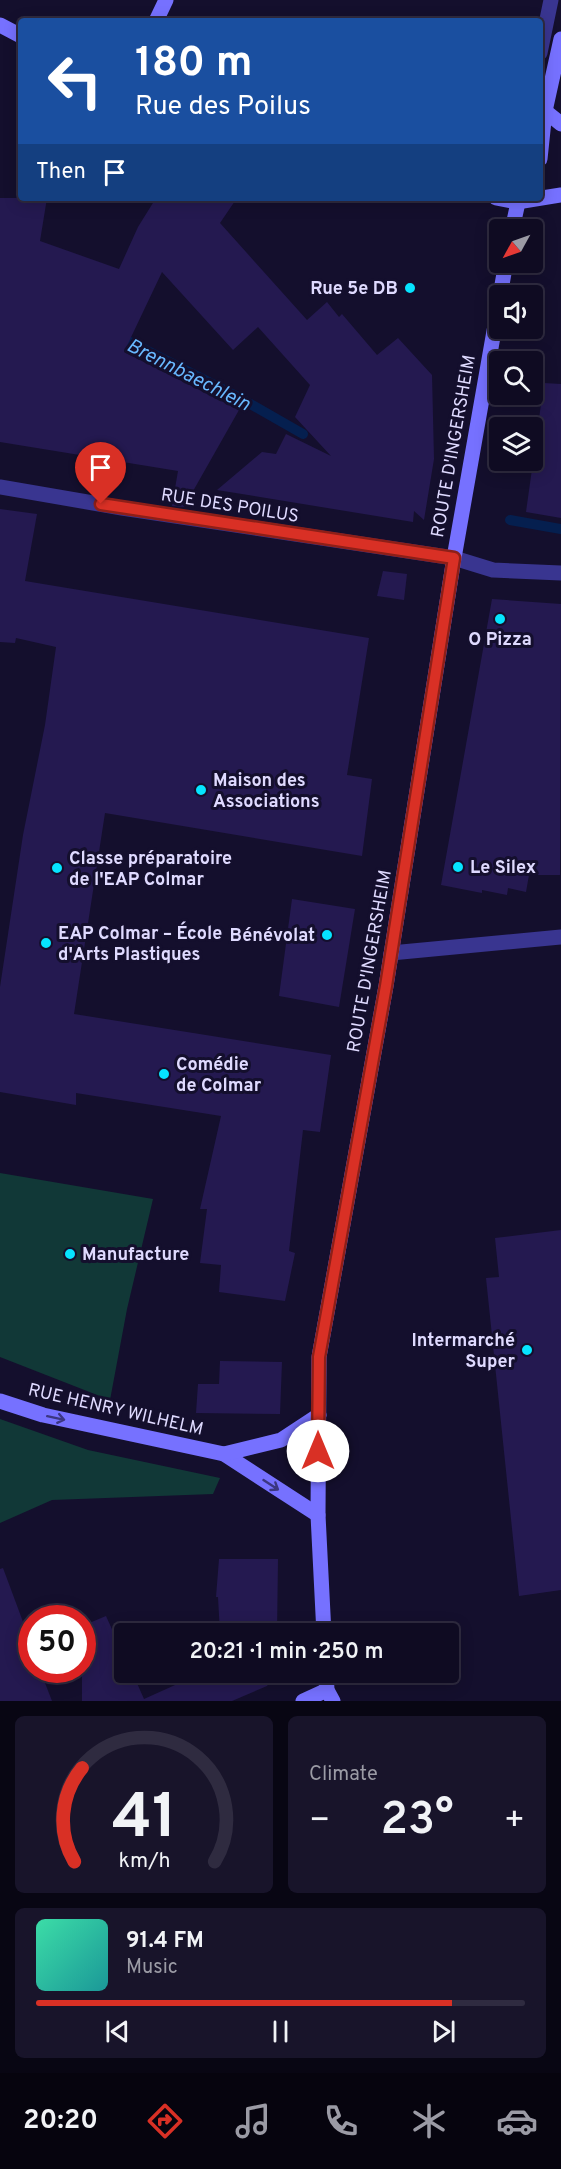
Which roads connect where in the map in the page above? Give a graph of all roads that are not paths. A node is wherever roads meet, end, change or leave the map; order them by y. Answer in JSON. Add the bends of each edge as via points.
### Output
{"nodes":[{"id":1,"x":166,"y":0,"type":"edge"},
{"id":2,"x":551,"y":0,"type":"edge"},
{"id":3,"x":157,"y":18,"type":"edge"},
{"id":4,"x":0,"y":25,"type":"edge"},
{"id":5,"x":18,"y":34,"type":"edge"},
{"id":6,"x":543,"y":39,"type":"edge"},
{"id":7,"x":561,"y":39,"type":"edge"},
{"id":8,"x":546,"y":111,"type":"junction"},
{"id":9,"x":561,"y":124,"type":"edge"},
{"id":10,"x":543,"y":135,"type":"edge"},
{"id":11,"x":561,"y":195,"type":"edge"},
{"id":12,"x":543,"y":197,"type":"edge"},
{"id":13,"x":517,"y":201,"type":"edge"},
{"id":14,"x":514,"y":219,"type":"edge"},
{"id":15,"x":492,"y":339,"type":"edge"},
{"id":16,"x":0,"y":487,"type":"edge"},
{"id":17,"x":454,"y":558,"type":"junction"},
{"id":18,"x":561,"y":573,"type":"edge"},
{"id":19,"x":561,"y":937,"type":"edge"},
{"id":20,"x":391,"y":953,"type":"junction"},
{"id":21,"x":0,"y":1401,"type":"edge"},
{"id":22,"x":318,"y":1415,"type":"junction"},
{"id":23,"x":224,"y":1454,"type":"junction"},
{"id":24,"x":318,"y":1515,"type":"junction"},
{"id":25,"x":323,"y":1623,"type":"edge"},
{"id":26,"x":330,"y":1695,"type":"edge"},
{"id":27,"x":303,"y":1701,"type":"edge"}],
"edges":[{"from":1,"to":3,"type":"main road"},
{"from":2,"to":6,"type":"street"},
{"from":4,"to":5,"type":"main road"},
{"from":7,"to":8,"type":"main road"},
{"from":8,"to":9,"type":"main road"},
{"from":8,"to":10,"type":"main road"},
{"from":11,"to":12,"type":"main road"},
{"from":13,"to":14,"type":"main road"},
{"from":15,"to":17,"type":"main road","name":"ROUTE D'INGERSHEIM"},
{"from":16,"to":17,"type":"street","name":"RUE DES POILUS"},
{"from":17,"to":18,"type":"street","name":"RUE DES POILUS","via":[[493,570]]},
{"from":17,"to":20,"type":"main road","name":"ROUTE D'INGERSHEIM"},
{"from":19,"to":20,"type":"street"},
{"from":20,"to":22,"type":"main road","name":"ROUTE D'INGERSHEIM","via":[[319,1357]]},
{"from":21,"to":23,"type":"main road","name":"RUE HENRY WILHELM","one_way":true,"via":[[43,1415]]},
{"from":22,"to":23,"type":"main road","name":"RUE HENRY WILHELM","via":[[281,1440]]},
{"from":22,"to":24,"type":"main road","name":"ROUTE D'INGERSHEIM"},
{"from":23,"to":24,"type":"main road","name":"RUE HENRY WILHELM","one_way":true},
{"from":24,"to":25,"type":"main road","name":"ROUTE D'INGERSHEIM"},
{"from":26,"to":27,"type":"main road"}]}
